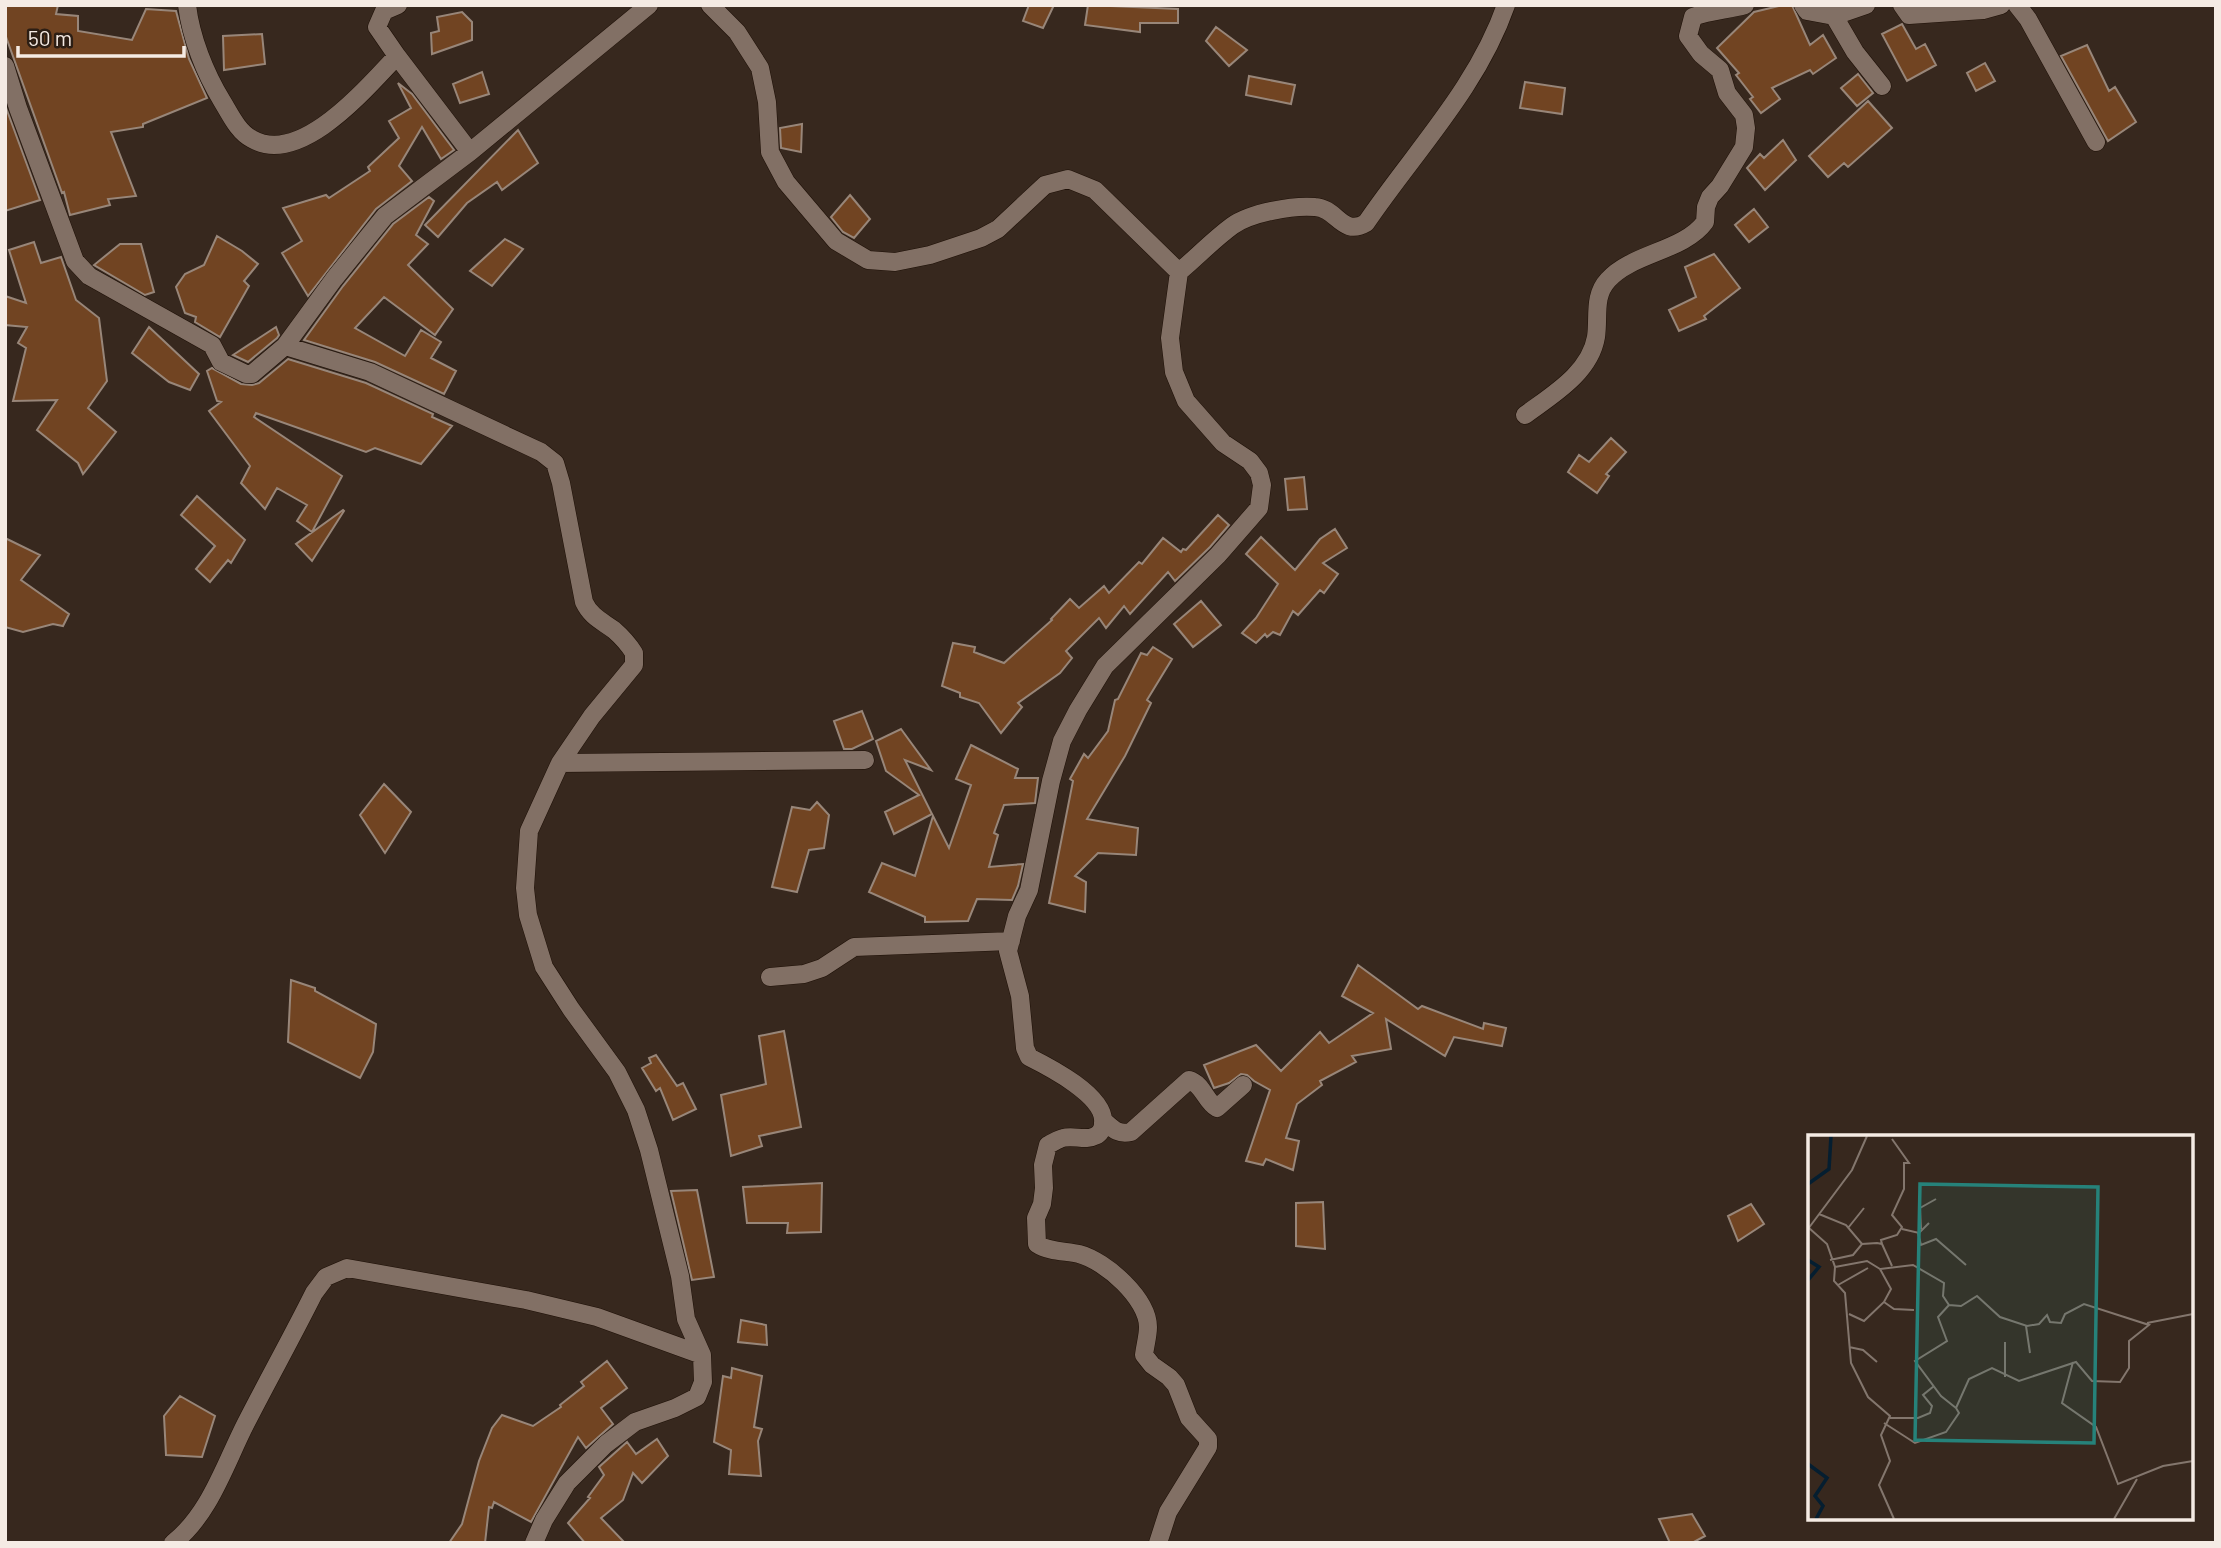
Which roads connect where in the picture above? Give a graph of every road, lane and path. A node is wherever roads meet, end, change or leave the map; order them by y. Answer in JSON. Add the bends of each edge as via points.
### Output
{"nodes":[{"id":1,"x":187,"y":5,"type":"edge"},
{"id":2,"x":398,"y":5,"type":"edge"},
{"id":3,"x":649,"y":5,"type":"edge"},
{"id":4,"x":710,"y":5,"type":"edge"},
{"id":5,"x":1506,"y":5,"type":"edge"},
{"id":6,"x":1745,"y":5,"type":"edge"},
{"id":7,"x":1803,"y":5,"type":"edge"},
{"id":8,"x":1866,"y":5,"type":"edge"},
{"id":9,"x":1902,"y":5,"type":"edge"},
{"id":10,"x":2001,"y":5,"type":"edge"},
{"id":11,"x":2017,"y":5,"type":"edge"},
{"id":12,"x":1834,"y":16,"type":"junction"},
{"id":13,"x":397,"y":56,"type":"junction"},
{"id":14,"x":5,"y":66,"type":"edge"},
{"id":15,"x":1882,"y":86,"type":"dead end"},
{"id":16,"x":2096,"y":142,"type":"dead end"},
{"id":17,"x":470,"y":152,"type":"junction"},
{"id":18,"x":1179,"y":272,"type":"junction"},
{"id":19,"x":285,"y":346,"type":"junction"},
{"id":20,"x":1525,"y":415,"type":"dead end"},
{"id":21,"x":864,"y":760,"type":"dead end"},
{"id":22,"x":560,"y":763,"type":"junction"},
{"id":23,"x":1010,"y":941,"type":"junction"},
{"id":24,"x":771,"y":977,"type":"dead end"},
{"id":25,"x":1243,"y":1085,"type":"dead end"},
{"id":26,"x":1104,"y":1121,"type":"junction"},
{"id":27,"x":702,"y":1355,"type":"junction"},
{"id":28,"x":173,"y":1543,"type":"edge"},
{"id":29,"x":534,"y":1543,"type":"edge"},
{"id":30,"x":1158,"y":1543,"type":"edge"}],
"edges":[{"from":1,"to":13,"type":"street","via":[[212,84],[238,126],[251,139],[265,144],[289,143],[318,129],[359,97]]},
{"from":2,"to":13,"type":"street","via":[[384,11],[377,27]]},
{"from":3,"to":17,"type":"street"},
{"from":4,"to":18,"type":"street","via":[[737,32],[760,68],[771,152],[786,182],[836,241],[868,260],[895,262],[981,238],[998,229],[1045,185],[1069,179],[1095,190]]},
{"from":5,"to":18,"type":"street","via":[[1477,71],[1366,223],[1351,227],[1318,206],[1251,217],[1234,225]]},
{"from":6,"to":20,"type":"street","via":[[1693,16],[1688,36],[1720,70],[1746,128],[1744,147],[1710,197],[1705,222],[1690,236],[1619,270],[1607,281],[1598,299],[1596,338],[1581,368]]},
{"from":7,"to":12,"type":"street","via":[[1807,11]]},
{"from":8,"to":12,"type":"street"},
{"from":9,"to":10,"type":"street","via":[[1909,15]]},
{"from":11,"to":16,"type":"street"},
{"from":12,"to":15,"type":"street","via":[[1854,52]]},
{"from":13,"to":17,"type":"street"},
{"from":14,"to":19,"type":"street","via":[[81,268],[212,345],[221,362],[246,374]]},
{"from":17,"to":19,"type":"street","via":[[385,216]]},
{"from":18,"to":23,"type":"street","via":[[1170,338],[1174,372],[1186,401],[1223,443],[1259,473],[1259,508],[1105,666],[1078,710],[1062,741],[1029,890]]},
{"from":19,"to":22,"type":"street","via":[[370,372],[541,452],[555,463],[584,602],[592,615],[616,631],[635,653],[634,664]]},
{"from":21,"to":22,"type":"street"},
{"from":22,"to":27,"type":"street","via":[[529,831],[528,915],[544,967],[617,1072],[636,1110],[680,1276],[686,1319]]},
{"from":23,"to":24,"type":"street","via":[[854,947],[822,968]]},
{"from":23,"to":26,"type":"street","via":[[1008,951],[1029,1057],[1081,1089],[1101,1110]]},
{"from":25,"to":26,"type":"street","via":[[1217,1108],[1198,1084],[1189,1080],[1131,1132],[1115,1131]]},
{"from":26,"to":30,"type":"street","via":[[1093,1138],[1060,1138],[1048,1145],[1035,1240],[1040,1247],[1081,1255],[1115,1273],[1144,1308],[1148,1328],[1144,1354],[1176,1385],[1189,1418],[1208,1439],[1208,1447],[1168,1512]]},
{"from":27,"to":28,"type":"street","via":[[597,1317],[346,1268],[326,1277],[314,1293],[215,1488],[189,1531]]},
{"from":27,"to":29,"type":"street","via":[[703,1382],[696,1397],[635,1422],[606,1444],[567,1483]]}]}
